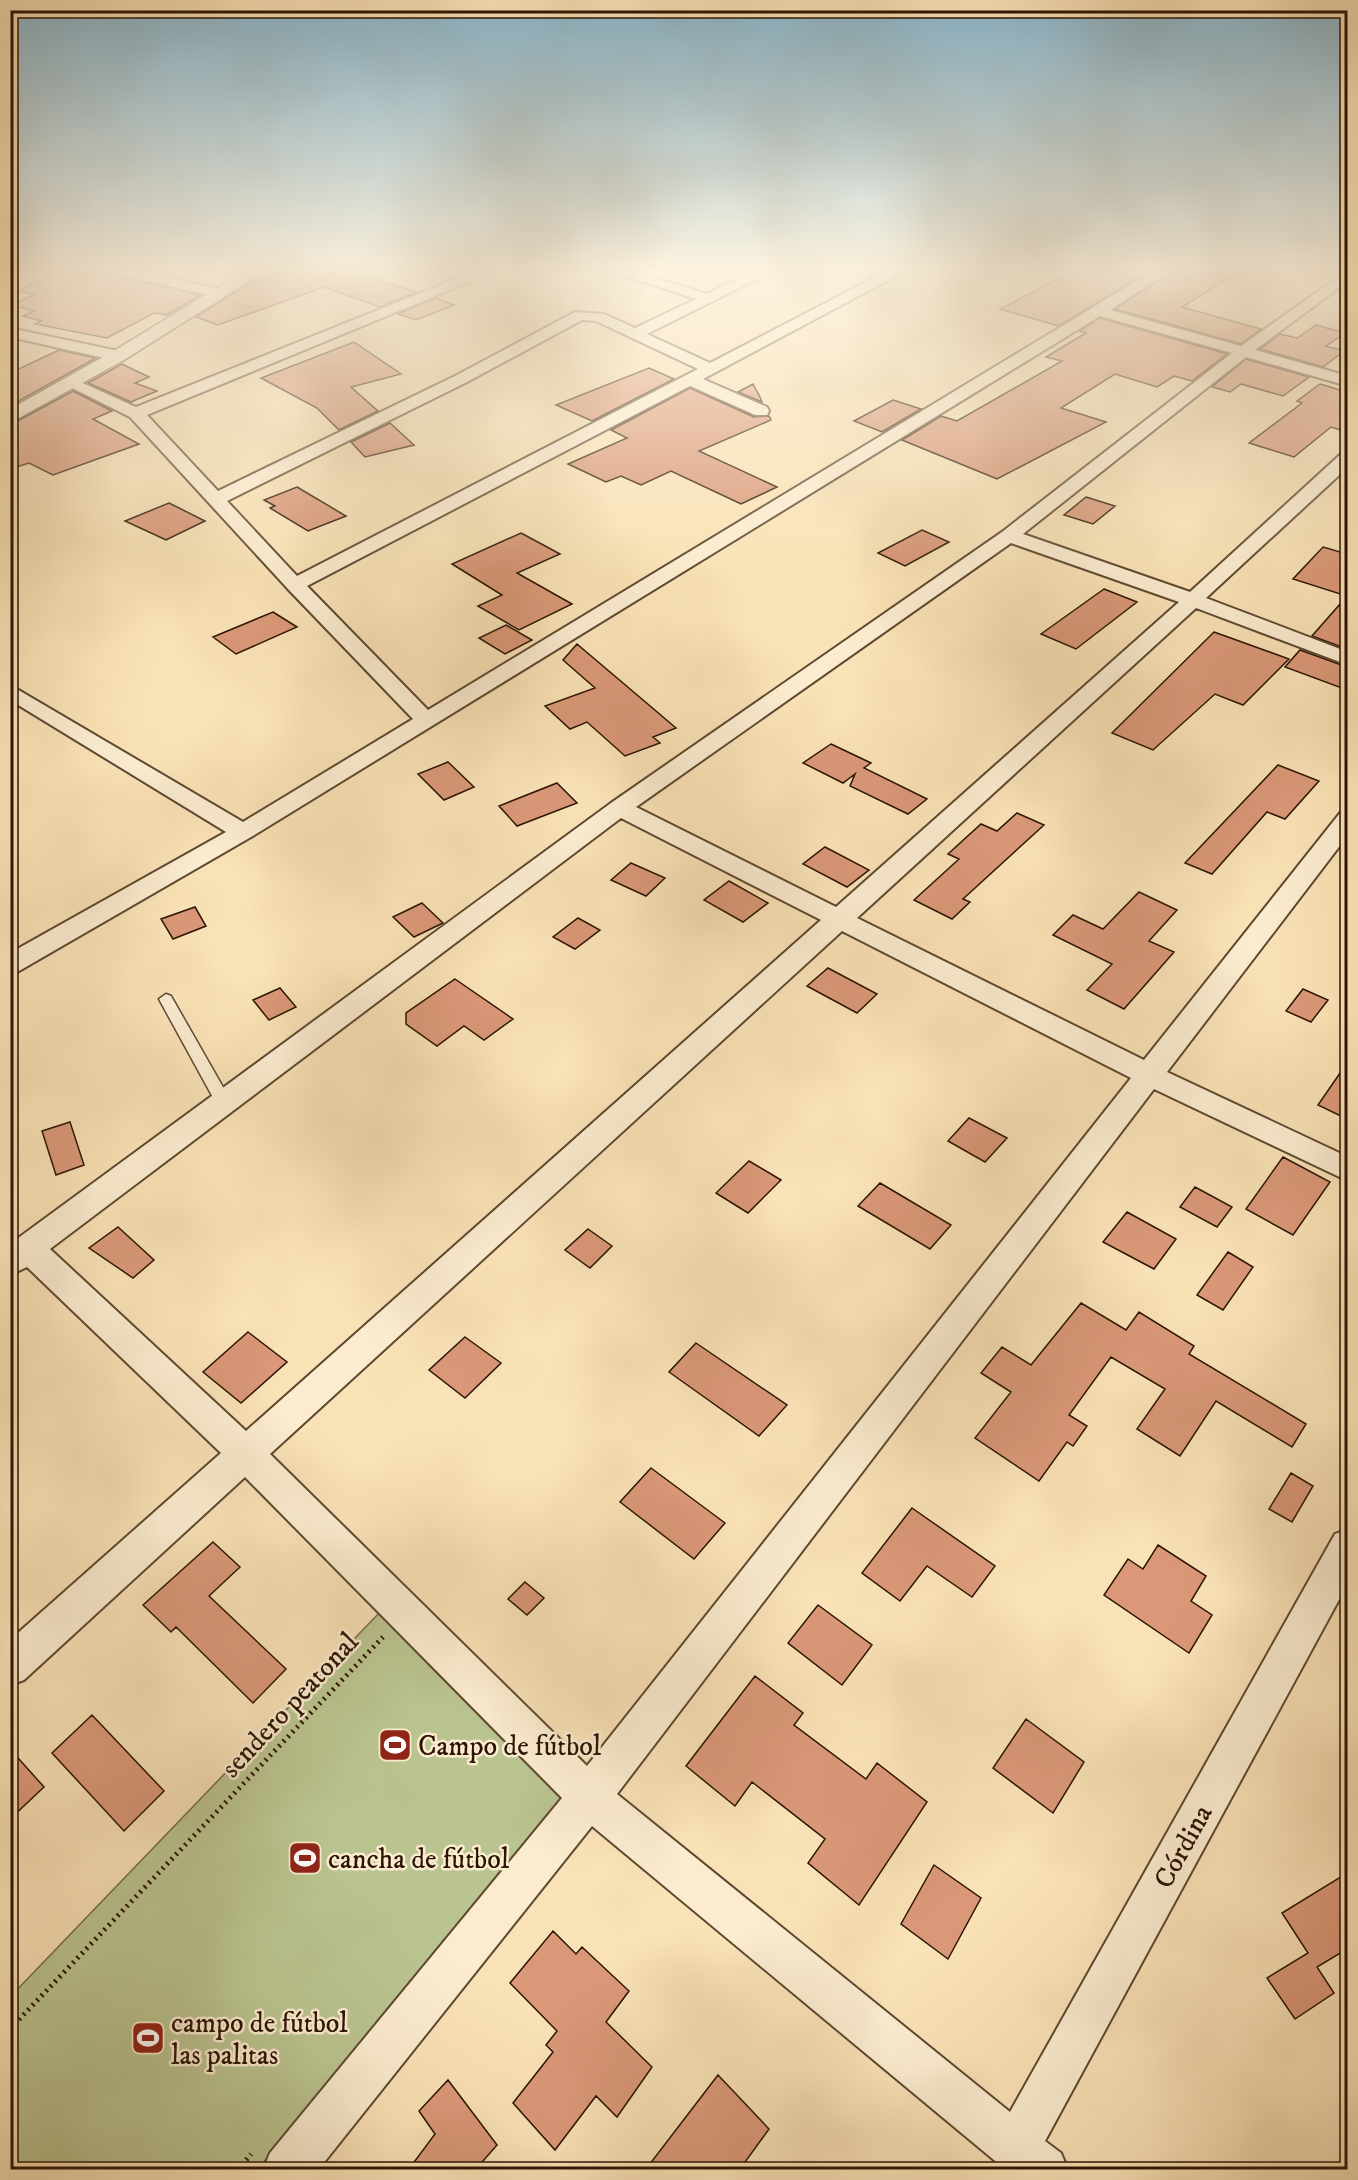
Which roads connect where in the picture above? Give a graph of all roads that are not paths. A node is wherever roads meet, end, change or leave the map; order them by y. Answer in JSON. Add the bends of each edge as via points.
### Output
{"nodes":[{"id":1,"x":94,"y":370,"type":"edge"},
{"id":2,"x":243,"y":370,"type":"edge"},
{"id":3,"x":478,"y":370,"type":"edge"},
{"id":4,"x":711,"y":370,"type":"edge"},
{"id":5,"x":1003,"y":370,"type":"edge"},
{"id":6,"x":1220,"y":370,"type":"edge"},
{"id":7,"x":1307,"y":370,"type":"edge"},
{"id":8,"x":691,"y":380,"type":"junction"},
{"id":9,"x":1347,"y":381,"type":"edge"},
{"id":10,"x":70,"y":383,"type":"junction"},
{"id":11,"x":761,"y":411,"type":"dead end"},
{"id":12,"x":136,"y":413,"type":"junction"},
{"id":13,"x":10,"y":417,"type":"edge"},
{"id":14,"x":1347,"y":457,"type":"edge"},
{"id":15,"x":217,"y":499,"type":"junction"},
{"id":16,"x":1009,"y":536,"type":"junction"},
{"id":17,"x":295,"y":585,"type":"junction"},
{"id":18,"x":1193,"y":600,"type":"junction"},
{"id":19,"x":1347,"y":659,"type":"edge"},
{"id":20,"x":10,"y":691,"type":"edge"},
{"id":21,"x":427,"y":721,"type":"junction"},
{"id":22,"x":619,"y":808,"type":"junction"},
{"id":23,"x":1347,"y":818,"type":"edge"},
{"id":24,"x":243,"y":832,"type":"junction"},
{"id":25,"x":841,"y":918,"type":"junction"},
{"id":26,"x":10,"y":964,"type":"edge"},
{"id":27,"x":166,"y":999,"type":"dead end"},
{"id":28,"x":1149,"y":1075,"type":"junction"},
{"id":29,"x":224,"y":1103,"type":"junction"},
{"id":30,"x":1347,"y":1170,"type":"edge"},
{"id":31,"x":20,"y":1256,"type":"edge"},
{"id":32,"x":246,"y":1454,"type":"junction"},
{"id":33,"x":1347,"y":1546,"type":"edge"},
{"id":34,"x":10,"y":1666,"type":"edge"},
{"id":35,"x":589,"y":1797,"type":"junction"},
{"id":36,"x":1030,"y":2158,"type":"edge"},
{"id":37,"x":287,"y":2169,"type":"edge"}],
"edges":[{"from":1,"to":10,"type":"street"},
{"from":2,"to":12,"type":"street"},
{"from":3,"to":15,"type":"street"},
{"from":4,"to":8,"type":"street"},
{"from":5,"to":21,"type":"street"},
{"from":6,"to":16,"type":"street"},
{"from":7,"to":9,"type":"street"},
{"from":8,"to":11,"type":"street"},
{"from":8,"to":17,"type":"street"},
{"from":10,"to":12,"type":"street"},
{"from":10,"to":13,"type":"street"},
{"from":12,"to":15,"type":"street"},
{"from":14,"to":18,"type":"street"},
{"from":15,"to":17,"type":"street"},
{"from":16,"to":18,"type":"street"},
{"from":16,"to":22,"type":"street"},
{"from":17,"to":21,"type":"street"},
{"from":18,"to":19,"type":"street"},
{"from":18,"to":25,"type":"street"},
{"from":20,"to":24,"type":"street"},
{"from":21,"to":24,"type":"street"},
{"from":22,"to":25,"type":"street"},
{"from":22,"to":29,"type":"street"},
{"from":23,"to":28,"type":"street"},
{"from":24,"to":26,"type":"street"},
{"from":25,"to":28,"type":"street"},
{"from":25,"to":32,"type":"street"},
{"from":27,"to":29,"type":"lane"},
{"from":28,"to":30,"type":"street"},
{"from":28,"to":35,"type":"street"},
{"from":29,"to":31,"type":"street"},
{"from":31,"to":32,"type":"street"},
{"from":32,"to":34,"type":"street"},
{"from":32,"to":35,"type":"street"},
{"from":33,"to":36,"type":"street","name":"Córdina"},
{"from":35,"to":36,"type":"street"},
{"from":35,"to":37,"type":"street"}]}
